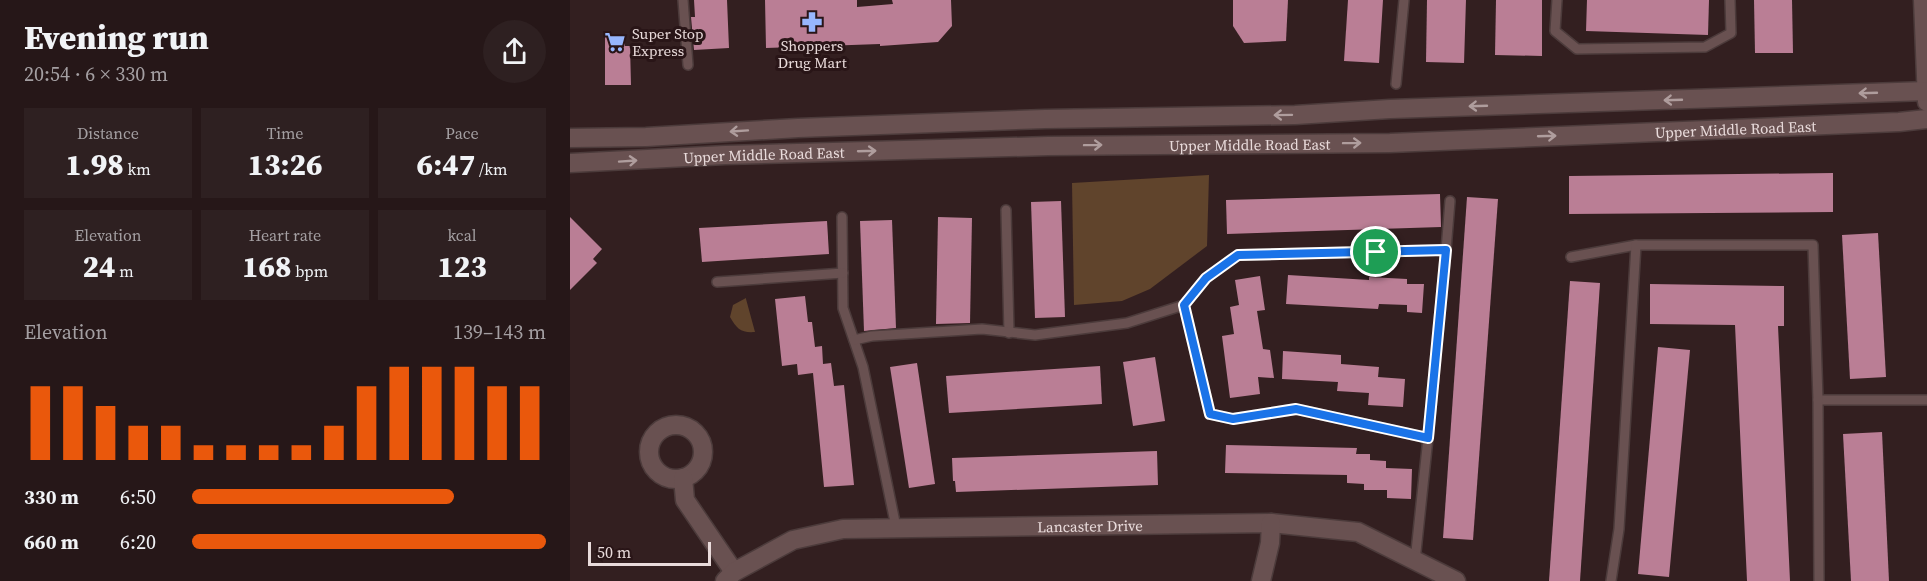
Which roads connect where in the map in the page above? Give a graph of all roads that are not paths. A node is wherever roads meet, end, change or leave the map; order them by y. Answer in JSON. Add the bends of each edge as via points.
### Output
{"nodes":[{"id":1,"x":683,"y":0,"type":"edge"},
{"id":2,"x":1404,"y":0,"type":"edge"},
{"id":3,"x":1557,"y":0,"type":"edge"},
{"id":4,"x":1730,"y":0,"type":"edge"},
{"id":5,"x":1923,"y":0,"type":"edge"},
{"id":6,"x":688,"y":65,"type":"dead end"},
{"id":7,"x":1396,"y":84,"type":"dead end"},
{"id":8,"x":1927,"y":91,"type":"edge"},
{"id":9,"x":1927,"y":117,"type":"edge"},
{"id":10,"x":570,"y":138,"type":"edge"},
{"id":11,"x":570,"y":163,"type":"edge"},
{"id":12,"x":1450,"y":201,"type":"dead end"},
{"id":13,"x":1006,"y":210,"type":"dead end"},
{"id":14,"x":842,"y":217,"type":"dead end"},
{"id":15,"x":1636,"y":245,"type":"junction"},
{"id":16,"x":1446,"y":250,"type":"junction"},
{"id":17,"x":1571,"y":257,"type":"dead end"},
{"id":18,"x":843,"y":273,"type":"junction"},
{"id":19,"x":717,"y":282,"type":"dead end"},
{"id":20,"x":1184,"y":305,"type":"junction"},
{"id":21,"x":1009,"y":333,"type":"junction"},
{"id":22,"x":854,"y":340,"type":"junction"},
{"id":23,"x":1818,"y":400,"type":"junction"},
{"id":24,"x":1927,"y":400,"type":"edge"},
{"id":25,"x":1428,"y":438,"type":"junction"},
{"id":26,"x":683,"y":478,"type":"dead end"},
{"id":27,"x":1271,"y":523,"type":"junction"},
{"id":28,"x":896,"y":527,"type":"junction"},
{"id":29,"x":1415,"y":561,"type":"junction"},
{"id":30,"x":730,"y":577,"type":"edge"},
{"id":31,"x":1261,"y":581,"type":"edge"},
{"id":32,"x":1456,"y":581,"type":"edge"},
{"id":33,"x":1611,"y":581,"type":"edge"},
{"id":34,"x":1820,"y":581,"type":"edge"}],
"edges":[{"from":1,"to":6,"type":"lane"},
{"from":2,"to":7,"type":"lane"},
{"from":3,"to":4,"type":"lane","via":[[1556,31],[1577,49],[1705,47],[1731,33]]},
{"from":5,"to":8,"type":"main road"},
{"from":8,"to":9,"type":"main road"},
{"from":8,"to":10,"type":"main road","name":"Upper Middle Road East","one_way":true},
{"from":11,"to":9,"type":"main road","name":"Upper Middle Road East","one_way":true,"via":[[1047,146],[1390,143],[1899,122]]},
{"from":12,"to":16,"type":"lane"},
{"from":13,"to":21,"type":"lane"},
{"from":14,"to":18,"type":"lane"},
{"from":15,"to":17,"type":"lane"},
{"from":15,"to":23,"type":"lane","via":[[1813,245]]},
{"from":15,"to":33,"type":"lane","via":[[1619,529]]},
{"from":16,"to":20,"type":"lane","via":[[1238,255],[1206,278]]},
{"from":16,"to":25,"type":"lane"},
{"from":18,"to":19,"type":"lane"},
{"from":18,"to":22,"type":"lane","via":[[843,308]]},
{"from":20,"to":21,"type":"lane","via":[[1127,323],[1035,335]]},
{"from":20,"to":25,"type":"lane","via":[[1210,414],[1233,419],[1296,409]]},
{"from":21,"to":22,"type":"lane","via":[[982,329]]},
{"from":22,"to":28,"type":"lane"},
{"from":23,"to":24,"type":"lane"},
{"from":23,"to":34,"type":"lane"},
{"from":25,"to":29,"type":"lane"},
{"from":26,"to":30,"type":"main road","via":[[685,500]]},
{"from":27,"to":28,"type":"main road","name":"Lancaster Drive"},
{"from":27,"to":29,"type":"main road","name":"Lancaster Drive","via":[[1358,532]]},
{"from":27,"to":31,"type":"main road"},
{"from":28,"to":30,"type":"main road","name":"Lancaster Drive","via":[[843,529],[793,540]]},
{"from":29,"to":32,"type":"main road","name":"Lancaster Drive"}]}
